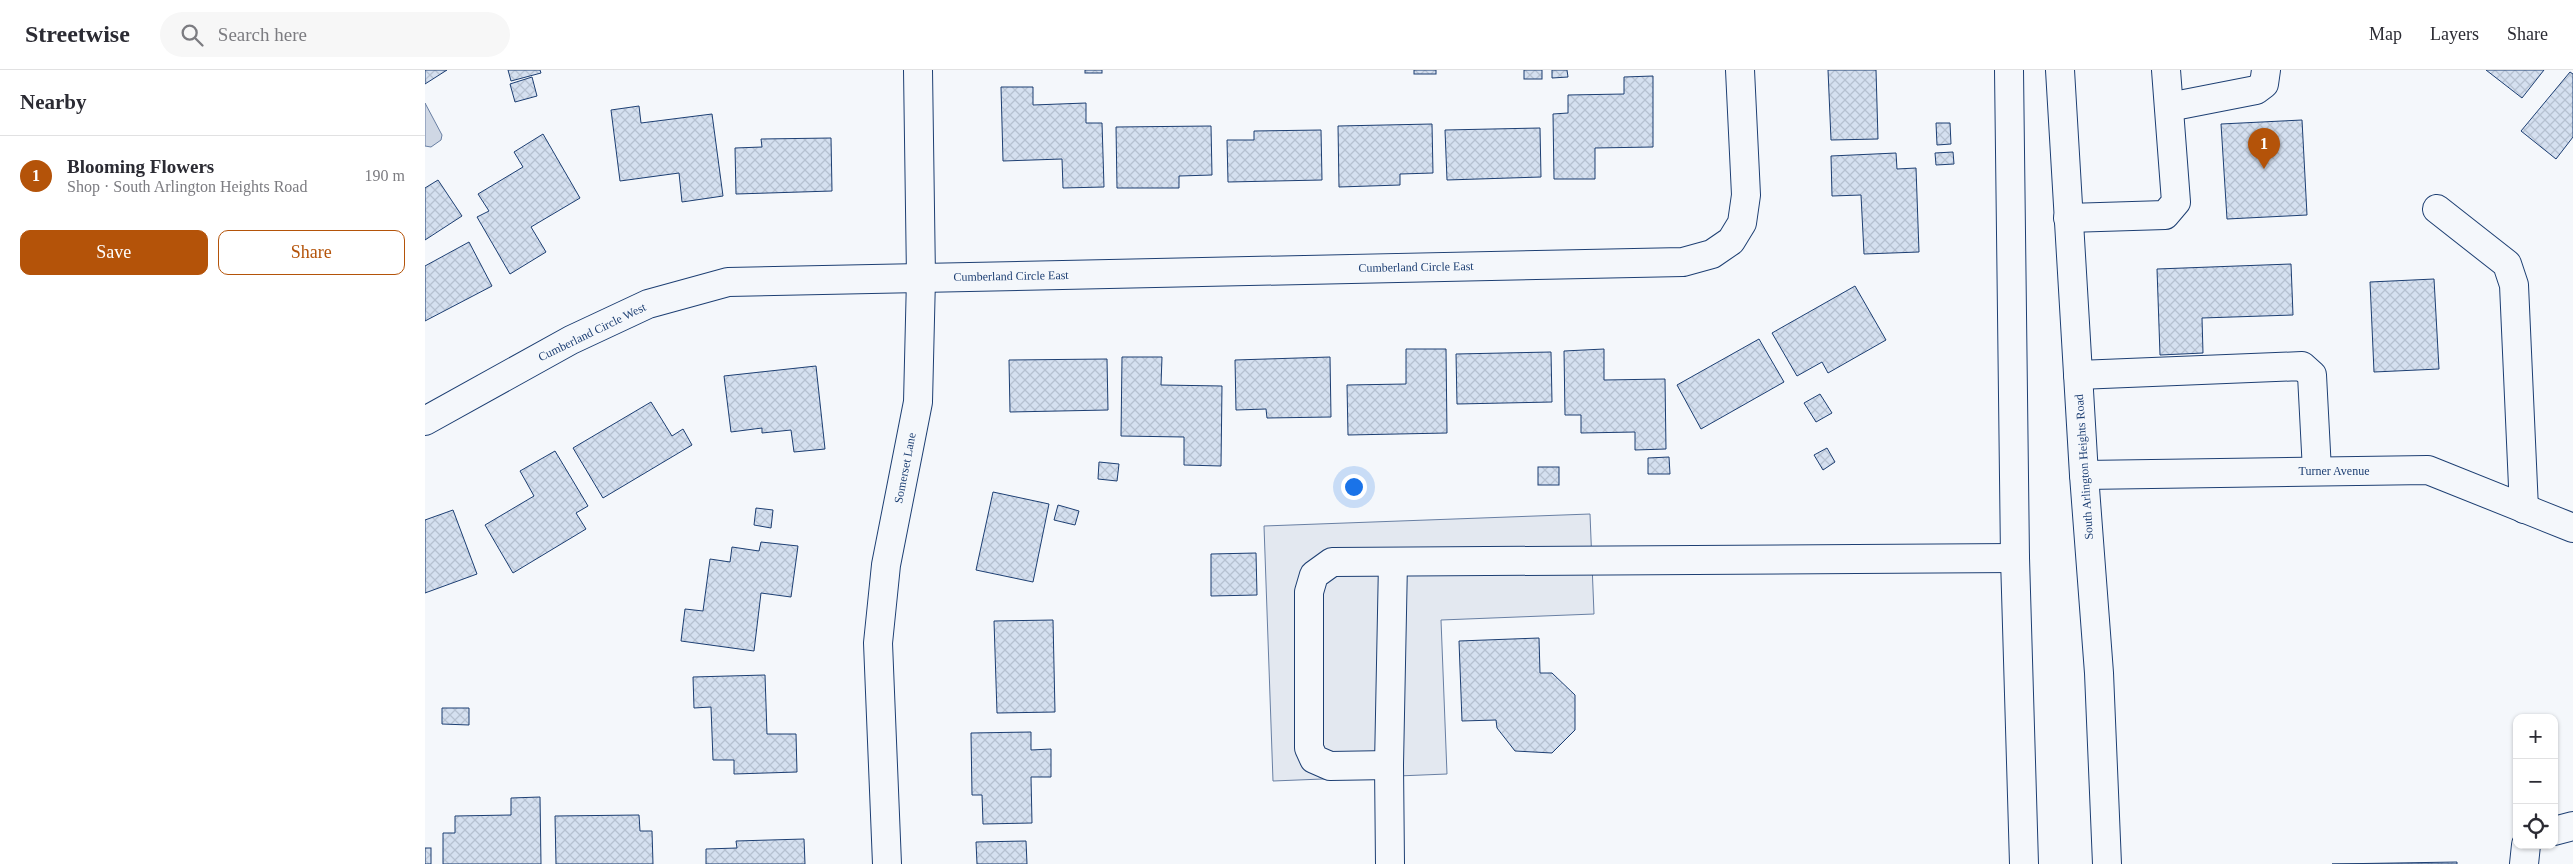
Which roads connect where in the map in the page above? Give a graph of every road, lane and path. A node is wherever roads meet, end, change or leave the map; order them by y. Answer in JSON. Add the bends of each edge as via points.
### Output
{"nodes":[{"id":1,"x":918,"y":70,"type":"edge"},
{"id":2,"x":1740,"y":70,"type":"edge"},
{"id":3,"x":2009,"y":70,"type":"edge"},
{"id":4,"x":2060,"y":70,"type":"edge"},
{"id":5,"x":2166,"y":70,"type":"edge"},
{"id":6,"x":2267,"y":70,"type":"edge"},
{"id":7,"x":2169,"y":107,"type":"junction"},
{"id":8,"x":2437,"y":209,"type":"dead end"},
{"id":9,"x":2068,"y":218,"type":"junction"},
{"id":10,"x":921,"y":278,"type":"junction"},
{"id":11,"x":2078,"y":375,"type":"junction"},
{"id":12,"x":425,"y":420,"type":"edge"},
{"id":13,"x":2317,"y":471,"type":"junction"},
{"id":14,"x":2084,"y":475,"type":"junction"},
{"id":15,"x":2524,"y":509,"type":"junction"},
{"id":16,"x":2573,"y":528,"type":"edge"},
{"id":17,"x":2015,"y":558,"type":"junction"},
{"id":18,"x":1393,"y":562,"type":"junction"},
{"id":19,"x":1389,"y":765,"type":"junction"},
{"id":20,"x":2573,"y":825,"type":"edge"},
{"id":21,"x":2558,"y":831,"type":"edge"},
{"id":22,"x":2573,"y":832,"type":"edge"},
{"id":23,"x":2526,"y":849,"type":"edge"},
{"id":24,"x":887,"y":864,"type":"edge"},
{"id":25,"x":1390,"y":864,"type":"edge"},
{"id":26,"x":2024,"y":864,"type":"edge"},
{"id":27,"x":2107,"y":864,"type":"edge"},
{"id":28,"x":2524,"y":864,"type":"edge"}],
"edges":[{"from":1,"to":10,"type":"street","name":"Somerset Lane"},
{"from":2,"to":10,"type":"street","name":"Cumberland Circle East","via":[[1746,176],[1742,224],[1731,241],[1712,254],[1683,262]]},
{"from":3,"to":17,"type":"street"},
{"from":4,"to":9,"type":"street","name":"South Arlington Heights Road"},
{"from":5,"to":7,"type":"street"},
{"from":6,"to":7,"type":"street","via":[[2264,84],[2256,90]]},
{"from":7,"to":9,"type":"street","via":[[2176,202],[2165,215]]},
{"from":8,"to":15,"type":"street","via":[[2507,264],[2514,285]]},
{"from":9,"to":11,"type":"street","name":"South Arlington Heights Road"},
{"from":10,"to":12,"type":"street","name":"Cumberland Circle West","via":[[728,282],[648,304],[571,340]]},
{"from":10,"to":24,"type":"street","name":"Somerset Lane","via":[[918,402],[886,565],[878,643]]},
{"from":11,"to":13,"type":"street","via":[[2302,366],[2312,375]]},
{"from":11,"to":14,"type":"street","name":"South Arlington Heights Road"},
{"from":13,"to":14,"type":"street","name":"Turner Avenue"},
{"from":13,"to":15,"type":"street","name":"Turner Avenue","via":[[2428,470]]},
{"from":14,"to":27,"type":"street","name":"South Arlington Heights Road","via":[[2099,673]]},
{"from":15,"to":16,"type":"street","name":"Turner Avenue"},
{"from":17,"to":18,"type":"street"},
{"from":17,"to":26,"type":"street"},
{"from":18,"to":19,"type":"street"},
{"from":18,"to":19,"type":"street","via":[[1333,562],[1314,576],[1309,592],[1309,748],[1314,759],[1330,766]]},
{"from":19,"to":25,"type":"street"},
{"from":20,"to":21,"type":"street"},
{"from":20,"to":22,"type":"street"},
{"from":23,"to":28,"type":"street"}]}
